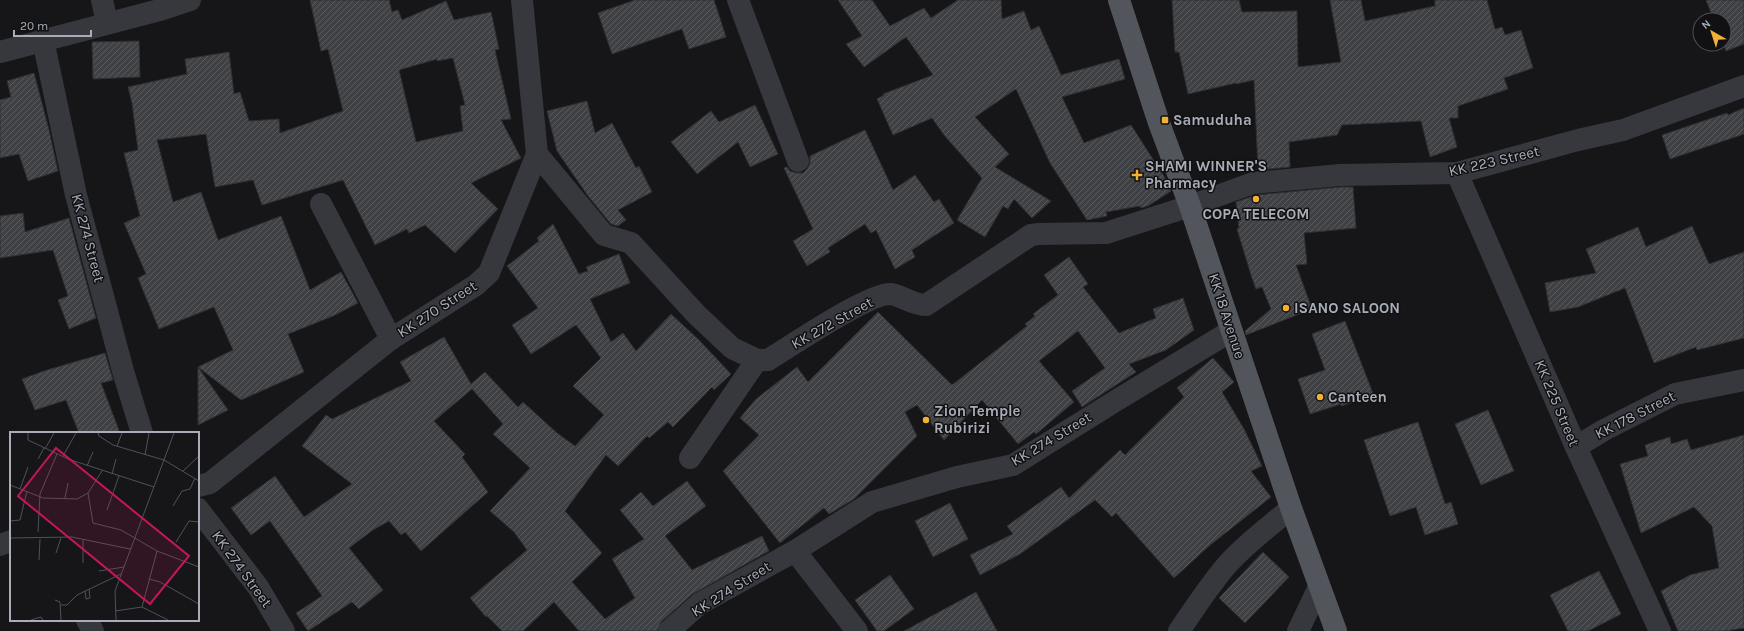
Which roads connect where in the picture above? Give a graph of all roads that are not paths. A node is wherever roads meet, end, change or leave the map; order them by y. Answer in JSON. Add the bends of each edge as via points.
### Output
{"nodes":[{"id":1,"x":102,"y":0,"type":"edge"},
{"id":2,"x":190,"y":0,"type":"edge"},
{"id":3,"x":522,"y":0,"type":"edge"},
{"id":4,"x":738,"y":0,"type":"edge"},
{"id":5,"x":1119,"y":0,"type":"edge"},
{"id":6,"x":107,"y":23,"type":"junction"},
{"id":7,"x":43,"y":40,"type":"junction"},
{"id":8,"x":0,"y":52,"type":"edge"},
{"id":9,"x":1744,"y":86,"type":"edge"},
{"id":10,"x":537,"y":154,"type":"junction"},
{"id":11,"x":798,"y":161,"type":"dead end"},
{"id":12,"x":1457,"y":173,"type":"junction"},
{"id":13,"x":321,"y":204,"type":"dead end"},
{"id":14,"x":1190,"y":206,"type":"junction"},
{"id":15,"x":1232,"y":331,"type":"junction"},
{"id":16,"x":391,"y":338,"type":"junction"},
{"id":17,"x":757,"y":360,"type":"junction"},
{"id":18,"x":1744,"y":380,"type":"edge"},
{"id":19,"x":142,"y":432,"type":"edge"},
{"id":20,"x":1576,"y":447,"type":"junction"},
{"id":21,"x":690,"y":458,"type":"dead end"},
{"id":22,"x":199,"y":486,"type":"edge"},
{"id":23,"x":1291,"y":508,"type":"junction"},
{"id":24,"x":199,"y":510,"type":"edge"},
{"id":25,"x":10,"y":541,"type":"edge"},
{"id":26,"x":0,"y":545,"type":"edge"},
{"id":27,"x":795,"y":551,"type":"junction"},
{"id":28,"x":1319,"y":587,"type":"junction"},
{"id":29,"x":88,"y":621,"type":"edge"},
{"id":30,"x":93,"y":631,"type":"edge"},
{"id":31,"x":284,"y":631,"type":"edge"},
{"id":32,"x":669,"y":631,"type":"edge"},
{"id":33,"x":857,"y":631,"type":"edge"},
{"id":34,"x":1179,"y":631,"type":"edge"},
{"id":35,"x":1298,"y":631,"type":"edge"},
{"id":36,"x":1336,"y":631,"type":"edge"},
{"id":37,"x":1660,"y":631,"type":"edge"}],
"edges":[{"from":1,"to":6,"type":"street"},
{"from":2,"to":6,"type":"street"},
{"from":3,"to":10,"type":"street","name":"KK 270 Street"},
{"from":4,"to":11,"type":"street"},
{"from":5,"to":14,"type":"main road","name":"KK 18 Avenue","via":[[1158,123]]},
{"from":6,"to":7,"type":"street"},
{"from":7,"to":8,"type":"street"},
{"from":7,"to":19,"type":"street","name":"KK 274 Street","via":[[76,195]]},
{"from":9,"to":12,"type":"street","name":"KK 223 Street","via":[[1623,130]]},
{"from":10,"to":16,"type":"street","name":"KK 270 Street","via":[[489,273],[476,285]]},
{"from":10,"to":17,"type":"street","via":[[604,235],[631,243],[696,314],[732,348]]},
{"from":12,"to":14,"type":"street","name":"KK 223 Street","via":[[1340,175],[1253,183]]},
{"from":12,"to":20,"type":"street","name":"KK 225 Street"},
{"from":13,"to":16,"type":"street"},
{"from":14,"to":15,"type":"main road","name":"KK 18 Avenue"},
{"from":14,"to":17,"type":"street","name":"KK 272 Street","via":[[1106,233],[1030,236],[926,305],[891,294],[866,302],[768,360]]},
{"from":15,"to":23,"type":"main road","name":"KK 18 Avenue"},
{"from":15,"to":27,"type":"street","name":"KK 274 Street","via":[[1013,465],[957,477],[872,502]]},
{"from":16,"to":22,"type":"street","name":"KK 270 Street","via":[[210,484]]},
{"from":17,"to":21,"type":"street"},
{"from":18,"to":20,"type":"street","name":"KK 178 Street","via":[[1675,394]]},
{"from":20,"to":37,"type":"street","name":"KK 225 Street"},
{"from":23,"to":28,"type":"main road","name":"KK 18 Avenue"},
{"from":23,"to":34,"type":"street","via":[[1248,544],[1227,566]]},
{"from":24,"to":31,"type":"street","name":"KK 274 Street","via":[[258,587]]},
{"from":25,"to":26,"type":"street"},
{"from":27,"to":32,"type":"street","name":"KK 274 Street","via":[[699,604]]},
{"from":27,"to":33,"type":"street"},
{"from":28,"to":35,"type":"street"},
{"from":28,"to":36,"type":"main road","name":"KK 18 Avenue"},
{"from":29,"to":30,"type":"street"}]}
